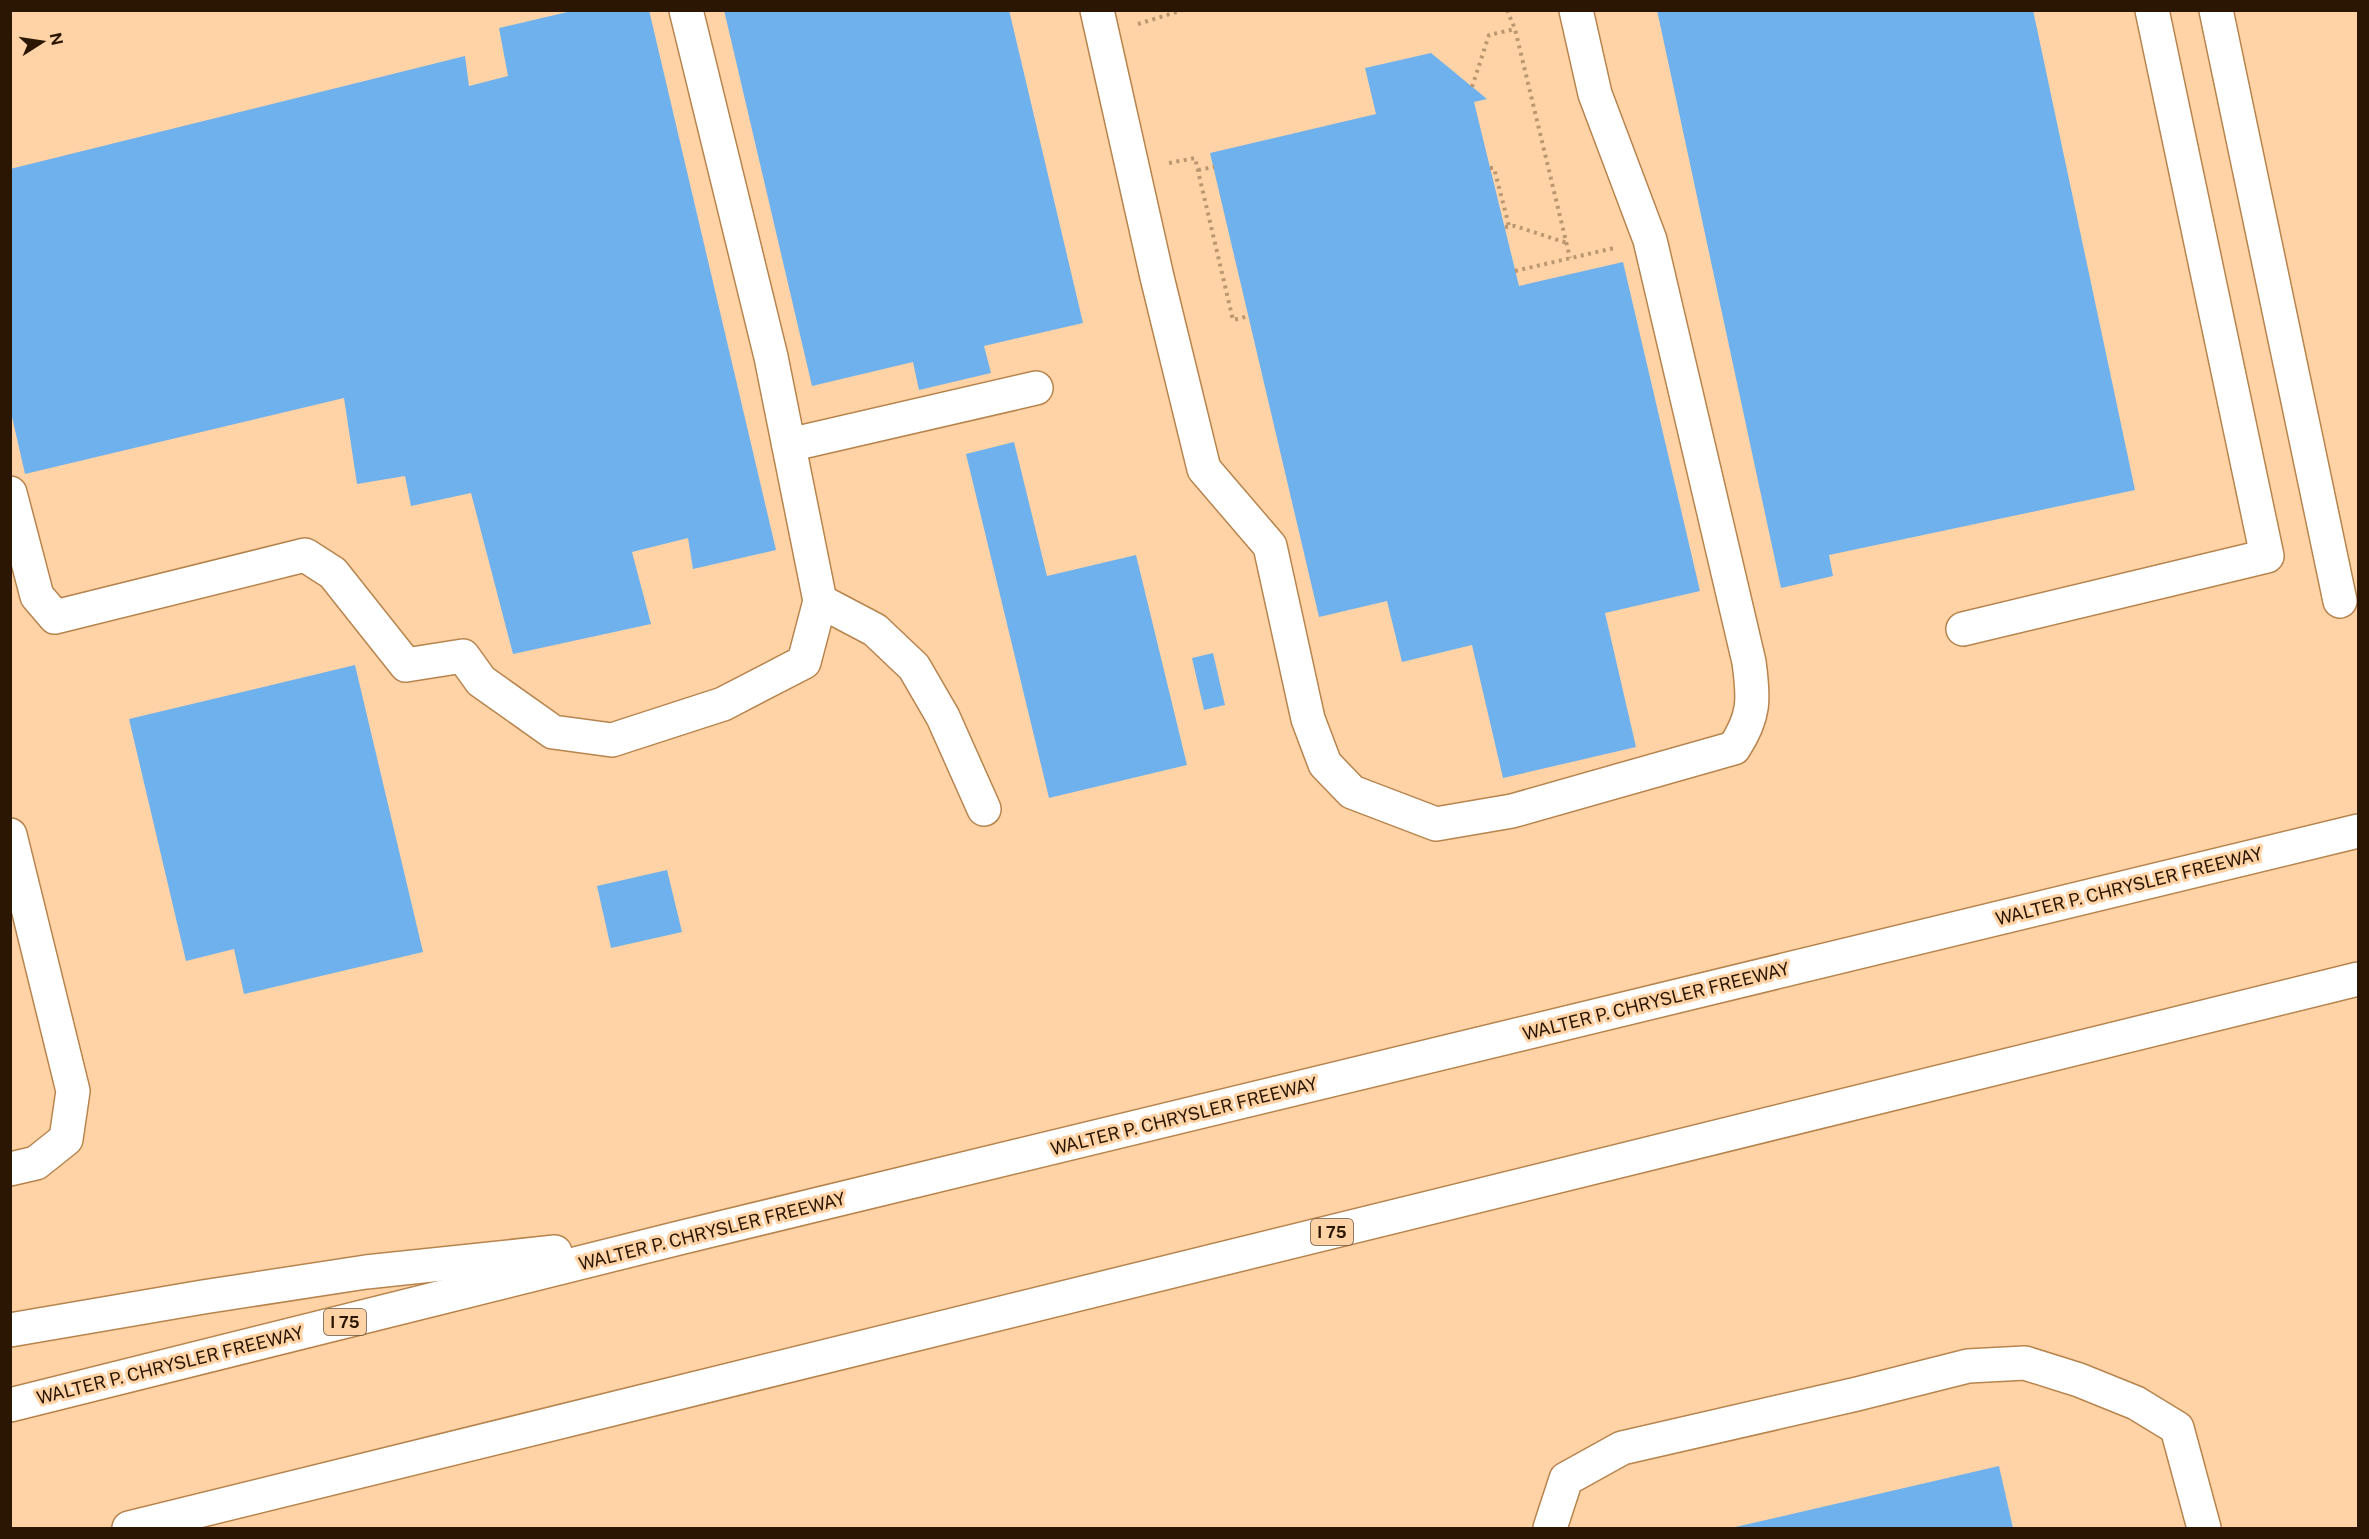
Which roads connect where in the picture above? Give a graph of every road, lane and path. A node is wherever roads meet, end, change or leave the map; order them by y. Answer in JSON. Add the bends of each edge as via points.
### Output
{"nodes":[{"id":1,"x":686,"y":10,"type":"edge"},
{"id":2,"x":1097,"y":10,"type":"edge"},
{"id":3,"x":1183,"y":10,"type":"edge"},
{"id":4,"x":1507,"y":10,"type":"edge"},
{"id":5,"x":1576,"y":10,"type":"edge"},
{"id":6,"x":2152,"y":10,"type":"edge"},
{"id":7,"x":2216,"y":10,"type":"edge"},
{"id":8,"x":1131,"y":26,"type":"dead end"},
{"id":9,"x":1515,"y":29,"type":"junction"},
{"id":10,"x":1472,"y":87,"type":"dead end"},
{"id":11,"x":1163,"y":164,"type":"dead end"},
{"id":12,"x":1214,"y":167,"type":"dead end"},
{"id":13,"x":1490,"y":168,"type":"dead end"},
{"id":14,"x":1198,"y":170,"type":"junction"},
{"id":15,"x":1567,"y":243,"type":"junction"},
{"id":16,"x":1625,"y":245,"type":"dead end"},
{"id":17,"x":1570,"y":258,"type":"junction"},
{"id":18,"x":1515,"y":271,"type":"dead end"},
{"id":19,"x":1249,"y":316,"type":"dead end"},
{"id":20,"x":1036,"y":388,"type":"dead end"},
{"id":21,"x":789,"y":445,"type":"junction"},
{"id":22,"x":10,"y":493,"type":"edge"},
{"id":23,"x":820,"y":601,"type":"junction"},
{"id":24,"x":2340,"y":602,"type":"dead end"},
{"id":25,"x":1963,"y":629,"type":"dead end"},
{"id":26,"x":984,"y":809,"type":"dead end"},
{"id":27,"x":2358,"y":831,"type":"edge"},
{"id":28,"x":10,"y":835,"type":"edge"},
{"id":29,"x":2358,"y":979,"type":"edge"},
{"id":30,"x":10,"y":1169,"type":"edge"},
{"id":31,"x":680,"y":1238,"type":"junction"},
{"id":32,"x":10,"y":1330,"type":"edge"},
{"id":33,"x":10,"y":1405,"type":"edge"},
{"id":34,"x":129,"y":1528,"type":"edge"},
{"id":35,"x":1550,"y":1528,"type":"edge"},
{"id":36,"x":2204,"y":1528,"type":"edge"}],
"edges":[{"from":1,"to":21,"type":"main road"},
{"from":2,"to":5,"type":"main road","via":[[1204,469],[1270,546],[1308,719],[1325,764],[1352,792],[1436,824],[1512,811],[1734,748],[1745,730],[1754,699],[1749,662],[1650,240],[1595,94]]},
{"from":3,"to":8,"type":"path"},
{"from":4,"to":9,"type":"path"},
{"from":6,"to":25,"type":"main road","via":[[2268,556]]},
{"from":7,"to":24,"type":"main road"},
{"from":9,"to":10,"type":"path","via":[[1489,35]]},
{"from":9,"to":15,"type":"path"},
{"from":11,"to":14,"type":"path","via":[[1195,158]]},
{"from":12,"to":14,"type":"path"},
{"from":13,"to":15,"type":"path","via":[[1494,168],[1507,227],[1515,226]]},
{"from":14,"to":19,"type":"path","via":[[1233,320]]},
{"from":15,"to":17,"type":"path"},
{"from":16,"to":17,"type":"path"},
{"from":17,"to":18,"type":"path"},
{"from":20,"to":21,"type":"main road"},
{"from":21,"to":23,"type":"main road"},
{"from":22,"to":23,"type":"main road","via":[[37,596],[55,617],[305,555],[333,573],[406,665],[463,656],[481,681],[553,732],[612,740],[723,704],[804,662]]},
{"from":23,"to":26,"type":"main road","via":[[875,630],[914,667],[943,717]]},
{"from":27,"to":31,"type":"main road","name":"WALTER P. CHRYSLER FREEWAY","number":"I 75"},
{"from":28,"to":30,"type":"main road","via":[[73,1091],[66,1139],[36,1163]]},
{"from":29,"to":34,"type":"main road","number":"I 75"},
{"from":31,"to":32,"type":"main road","via":[[366,1272]]},
{"from":31,"to":33,"type":"main road","name":"WALTER P. CHRYSLER FREEWAY","number":"I 75"},
{"from":35,"to":36,"type":"main road","via":[[1566,1479],[1622,1448],[1968,1366],[2025,1363],[2136,1402],[2176,1428]]}]}
